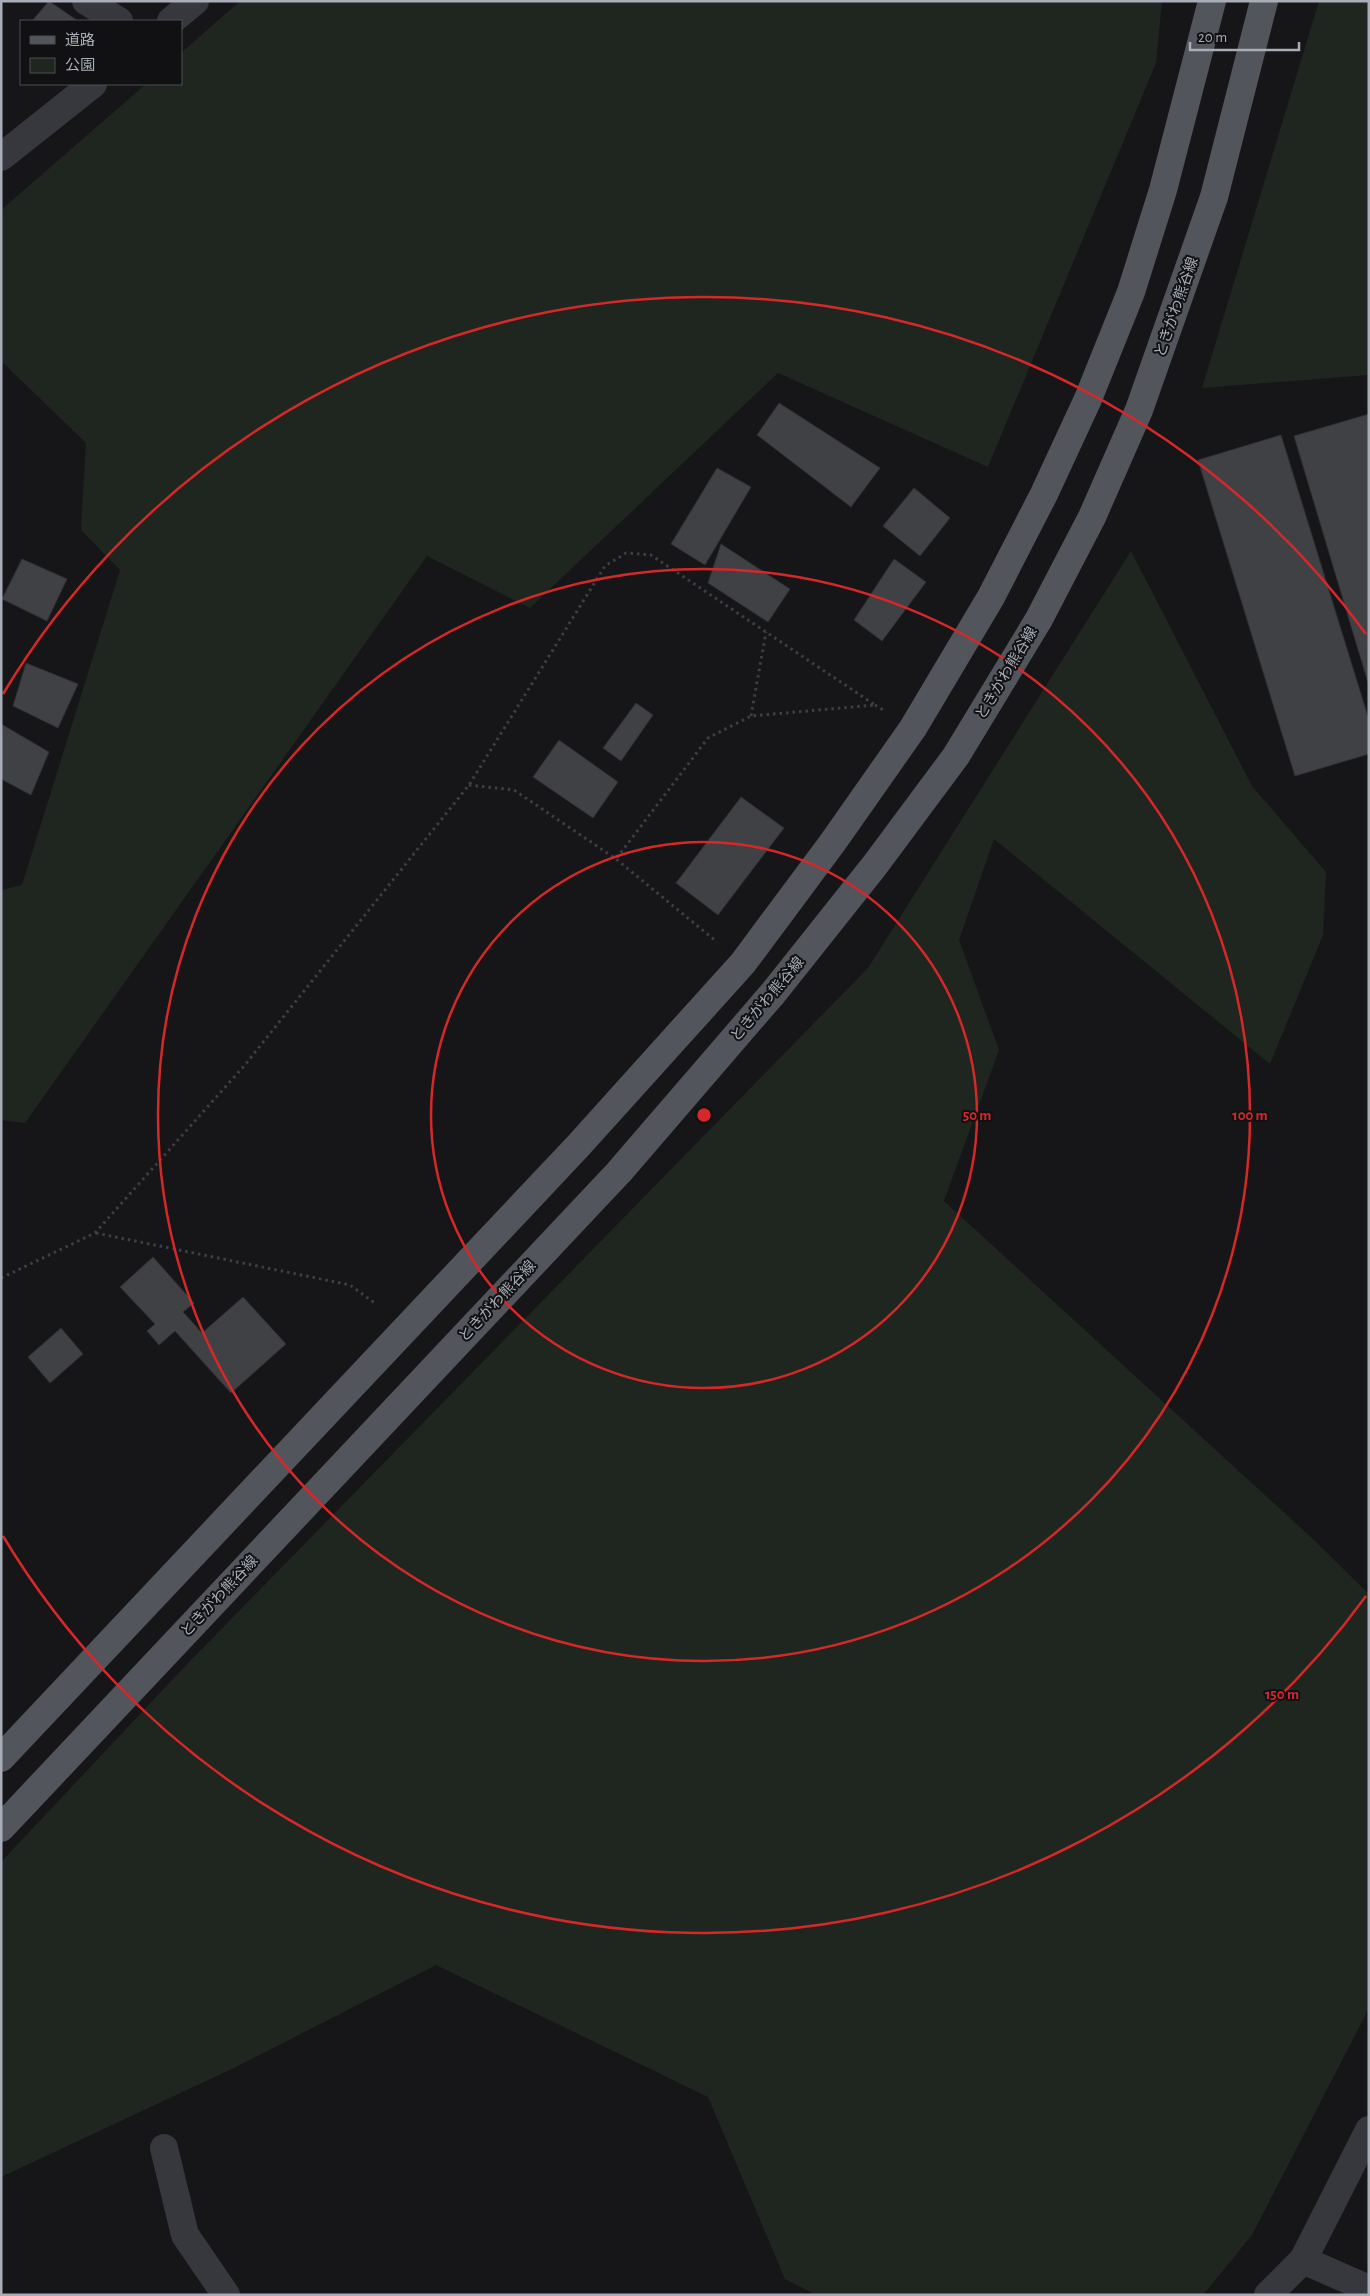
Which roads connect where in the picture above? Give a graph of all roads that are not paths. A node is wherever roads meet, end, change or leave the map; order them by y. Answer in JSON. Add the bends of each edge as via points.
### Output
{"nodes":[{"id":1,"x":86,"y":1,"type":"edge"},
{"id":2,"x":195,"y":1,"type":"edge"},
{"id":3,"x":1212,"y":1,"type":"edge"},
{"id":4,"x":1264,"y":1,"type":"edge"},
{"id":5,"x":117,"y":20,"type":"edge"},
{"id":6,"x":172,"y":20,"type":"edge"},
{"id":7,"x":92,"y":85,"type":"edge"},
{"id":8,"x":1,"y":156,"type":"edge"},
{"id":9,"x":1,"y":1758,"type":"edge"},
{"id":10,"x":1,"y":1828,"type":"edge"},
{"id":11,"x":1369,"y":2130,"type":"edge"},
{"id":12,"x":164,"y":2148,"type":"dead end"},
{"id":13,"x":1303,"y":2260,"type":"junction"},
{"id":14,"x":1369,"y":2289,"type":"edge"},
{"id":15,"x":226,"y":2295,"type":"edge"},
{"id":16,"x":1268,"y":2295,"type":"edge"}],
"edges":[{"from":1,"to":5,"type":"street"},
{"from":2,"to":6,"type":"street"},
{"from":3,"to":9,"type":"main road","via":[[1163,190],[1131,292],[1088,399],[991,597],[913,728],[743,963],[578,1146]]},
{"from":4,"to":10,"type":"main road","name":"ときがわ熊谷線","via":[[1214,196],[1139,410],[1092,517],[1039,619],[956,756],[780,985],[619,1172]]},
{"from":7,"to":8,"type":"street"},
{"from":11,"to":13,"type":"street"},
{"from":12,"to":15,"type":"street","via":[[185,2235]]},
{"from":13,"to":14,"type":"street"},
{"from":13,"to":16,"type":"street"}]}
